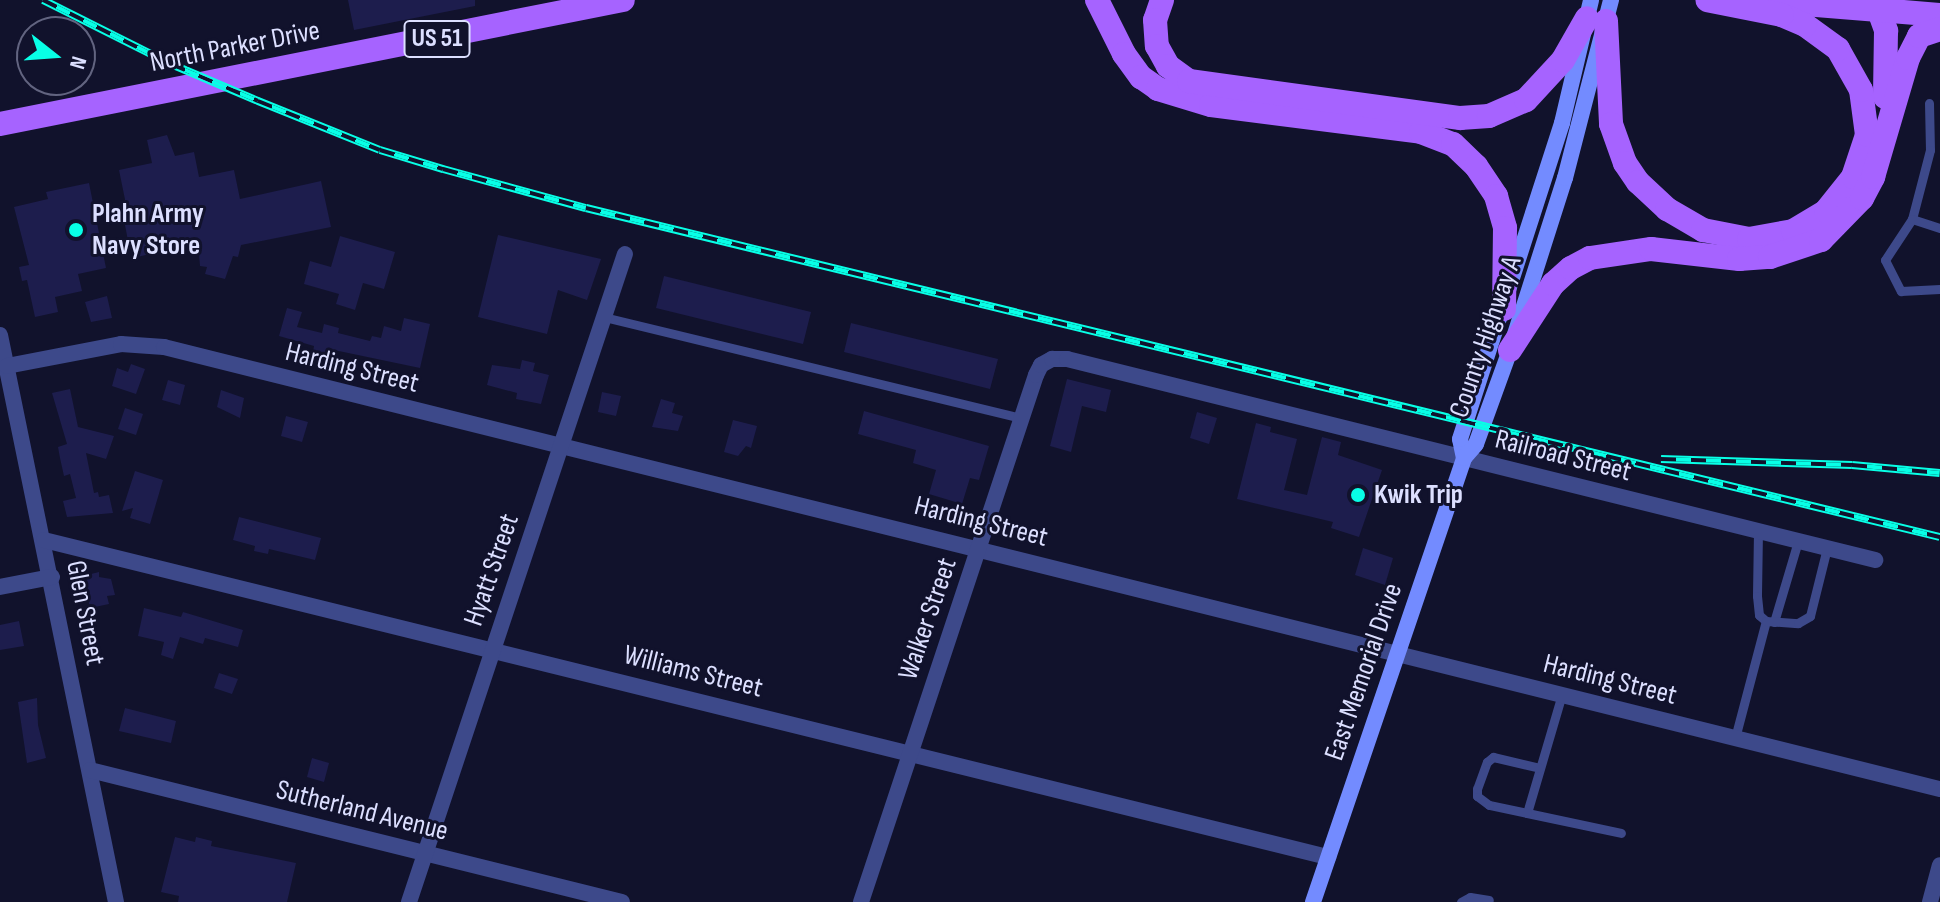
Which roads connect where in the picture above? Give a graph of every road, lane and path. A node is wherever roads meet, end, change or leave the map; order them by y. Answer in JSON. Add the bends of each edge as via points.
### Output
{"nodes":[{"id":1,"x":623,"y":0,"type":"edge"},
{"id":2,"x":1097,"y":0,"type":"edge"},
{"id":3,"x":1114,"y":0,"type":"edge"},
{"id":4,"x":1162,"y":0,"type":"edge"},
{"id":5,"x":1707,"y":0,"type":"edge"},
{"id":6,"x":1750,"y":0,"type":"edge"},
{"id":7,"x":1878,"y":4,"type":"edge"},
{"id":8,"x":1599,"y":10,"type":"edge"},
{"id":9,"x":1940,"y":15,"type":"edge"},
{"id":10,"x":1940,"y":29,"type":"edge"},
{"id":11,"x":1115,"y":34,"type":"junction"},
{"id":12,"x":1929,"y":103,"type":"dead end"},
{"id":13,"x":0,"y":124,"type":"edge"},
{"id":14,"x":1883,"y":143,"type":"junction"},
{"id":15,"x":1912,"y":219,"type":"junction"},
{"id":16,"x":1940,"y":228,"type":"edge"},
{"id":17,"x":625,"y":254,"type":"dead end"},
{"id":18,"x":1940,"y":289,"type":"edge"},
{"id":19,"x":1504,"y":309,"type":"junction"},
{"id":20,"x":604,"y":317,"type":"junction"},
{"id":21,"x":1,"y":340,"type":"edge"},
{"id":22,"x":1510,"y":350,"type":"junction"},
{"id":23,"x":1052,"y":359,"type":"joint"},
{"id":24,"x":7,"y":366,"type":"junction"},
{"id":25,"x":1022,"y":418,"type":"junction"},
{"id":26,"x":561,"y":447,"type":"junction"},
{"id":27,"x":1464,"y":458,"type":"junction"},
{"id":28,"x":1758,"y":531,"type":"junction"},
{"id":29,"x":44,"y":540,"type":"junction"},
{"id":30,"x":1798,"y":541,"type":"junction"},
{"id":31,"x":979,"y":548,"type":"junction"},
{"id":32,"x":1827,"y":548,"type":"junction"},
{"id":33,"x":1875,"y":560,"type":"dead end"},
{"id":34,"x":52,"y":577,"type":"junction"},
{"id":35,"x":0,"y":587,"type":"edge"},
{"id":36,"x":1770,"y":622,"type":"junction"},
{"id":37,"x":492,"y":648,"type":"junction"},
{"id":38,"x":1398,"y":653,"type":"junction"},
{"id":39,"x":1562,"y":694,"type":"junction"},
{"id":40,"x":1735,"y":738,"type":"junction"},
{"id":41,"x":910,"y":754,"type":"junction"},
{"id":42,"x":1540,"y":768,"type":"junction"},
{"id":43,"x":90,"y":770,"type":"junction"},
{"id":44,"x":1940,"y":789,"type":"edge"},
{"id":45,"x":1527,"y":813,"type":"junction"},
{"id":46,"x":1621,"y":833,"type":"dead end"},
{"id":47,"x":424,"y":853,"type":"junction"},
{"id":48,"x":1328,"y":857,"type":"junction"},
{"id":49,"x":1940,"y":865,"type":"edge"},
{"id":50,"x":1489,"y":900,"type":"dead end"},
{"id":51,"x":116,"y":902,"type":"edge"},
{"id":52,"x":409,"y":902,"type":"edge"},
{"id":53,"x":622,"y":902,"type":"edge"},
{"id":54,"x":861,"y":902,"type":"edge"},
{"id":55,"x":1313,"y":902,"type":"edge"},
{"id":56,"x":1461,"y":902,"type":"edge"},
{"id":57,"x":1930,"y":902,"type":"edge"}],
"edges":[{"from":1,"to":13,"type":"main road","name":"North Parker Drive","number":"US 51"},
{"from":2,"to":11,"type":"main road"},
{"from":3,"to":11,"type":"main road"},
{"from":4,"to":8,"type":"main road","via":[[1155,20],[1157,46],[1168,66],[1189,81],[1460,118],[1489,116],[1526,100]]},
{"from":5,"to":8,"type":"main road","via":[[1782,15],[1805,25],[1838,49],[1861,90],[1867,135],[1853,177],[1826,211],[1793,231],[1749,239],[1703,230],[1667,209],[1638,182],[1611,124]]},
{"from":6,"to":7,"type":"main road"},
{"from":7,"to":9,"type":"main road"},
{"from":7,"to":14,"type":"main road","via":[[1888,63]]},
{"from":8,"to":19,"type":"main road","name":"County Highway A"},
{"from":8,"to":22,"type":"main road","name":"County Highway A","via":[[1565,178]]},
{"from":10,"to":14,"type":"main road","via":[[1926,32],[1916,42]]},
{"from":11,"to":19,"type":"main road","via":[[1141,77],[1180,98],[1421,132],[1453,144],[1496,196],[1505,228]]},
{"from":12,"to":15,"type":"lane","via":[[1930,150]]},
{"from":14,"to":22,"type":"main road","via":[[1862,198],[1821,240],[1770,257],[1651,249],[1590,258],[1553,284]]},
{"from":15,"to":16,"type":"lane"},
{"from":15,"to":18,"type":"lane","via":[[1885,260],[1901,291]]},
{"from":17,"to":20,"type":"street","name":"Hyatt Street"},
{"from":19,"to":27,"type":"main road","name":"County Highway A","via":[[1460,439]]},
{"from":20,"to":25,"type":"lane"},
{"from":20,"to":26,"type":"street","name":"Hyatt Street"},
{"from":21,"to":24,"type":"street","name":"Glen Street"},
{"from":22,"to":27,"type":"main road","name":"County Highway A","via":[[1476,444]]},
{"from":23,"to":25,"type":"street","name":"Walker Street","via":[[1039,368]]},
{"from":23,"to":27,"type":"street","name":"Railroad Street"},
{"from":24,"to":26,"type":"street","name":"Harding Street","via":[[141,343]]},
{"from":24,"to":29,"type":"street","name":"Glen Street"},
{"from":25,"to":31,"type":"street","name":"Walker Street"},
{"from":26,"to":31,"type":"street","name":"Harding Street"},
{"from":26,"to":37,"type":"street","name":"Hyatt Street"},
{"from":27,"to":28,"type":"street","name":"Railroad Street"},
{"from":27,"to":38,"type":"main road","name":"East Memorial Drive"},
{"from":28,"to":30,"type":"street","name":"Railroad Street"},
{"from":28,"to":36,"type":"lane","via":[[1759,615]]},
{"from":29,"to":34,"type":"street","name":"Glen Street"},
{"from":29,"to":37,"type":"street","name":"Williams Street"},
{"from":30,"to":32,"type":"street","name":"Railroad Street"},
{"from":30,"to":36,"type":"lane"},
{"from":31,"to":38,"type":"street","name":"Harding Street"},
{"from":31,"to":41,"type":"street","name":"Walker Street"},
{"from":32,"to":33,"type":"street","name":"Railroad Street"},
{"from":32,"to":36,"type":"lane","via":[[1810,616],[1798,623]]},
{"from":34,"to":35,"type":"street"},
{"from":34,"to":43,"type":"street","name":"Glen Street"},
{"from":36,"to":40,"type":"lane"},
{"from":37,"to":41,"type":"street","name":"Williams Street"},
{"from":37,"to":47,"type":"street","name":"Hyatt Street"},
{"from":38,"to":39,"type":"street","name":"Harding Street"},
{"from":38,"to":48,"type":"main road","name":"East Memorial Drive"},
{"from":39,"to":40,"type":"street","name":"Harding Street"},
{"from":39,"to":42,"type":"lane"},
{"from":40,"to":44,"type":"street","name":"Harding Street"},
{"from":41,"to":48,"type":"street","name":"Williams Street"},
{"from":41,"to":54,"type":"street","name":"Walker Street"},
{"from":42,"to":45,"type":"lane"},
{"from":42,"to":45,"type":"lane","via":[[1493,757],[1477,789],[1477,796],[1489,805]]},
{"from":43,"to":47,"type":"street","name":"Sutherland Avenue"},
{"from":43,"to":51,"type":"street","name":"Glen Street"},
{"from":45,"to":46,"type":"lane"},
{"from":47,"to":52,"type":"street","name":"Hyatt Street"},
{"from":47,"to":53,"type":"street","name":"Sutherland Avenue"},
{"from":48,"to":55,"type":"main road","name":"East Memorial Drive"},
{"from":49,"to":57,"type":"street"},
{"from":50,"to":56,"type":"lane","via":[[1470,897]]}]}
